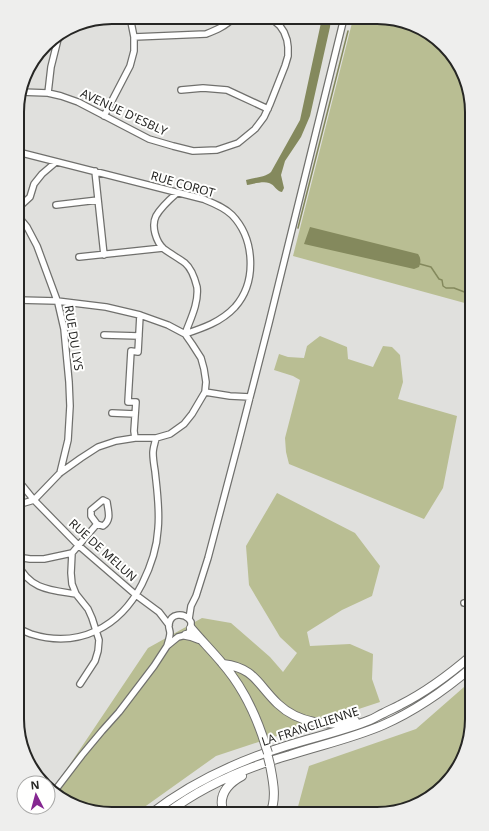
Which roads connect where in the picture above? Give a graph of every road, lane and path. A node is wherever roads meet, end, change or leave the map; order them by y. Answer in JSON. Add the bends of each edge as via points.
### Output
{"nodes":[{"id":1,"x":131,"y":24,"type":"edge"},
{"id":2,"x":227,"y":24,"type":"edge"},
{"id":3,"x":278,"y":24,"type":"edge"},
{"id":4,"x":343,"y":24,"type":"edge"},
{"id":5,"x":134,"y":37,"type":"junction"},
{"id":6,"x":57,"y":44,"type":"edge"},
{"id":7,"x":181,"y":90,"type":"dead end"},
{"id":8,"x":27,"y":92,"type":"edge"},
{"id":9,"x":48,"y":94,"type":"junction"},
{"id":10,"x":268,"y":109,"type":"junction"},
{"id":11,"x":104,"y":116,"type":"junction"},
{"id":12,"x":24,"y":154,"type":"edge"},
{"id":13,"x":56,"y":162,"type":"junction"},
{"id":14,"x":95,"y":172,"type":"junction"},
{"id":15,"x":177,"y":193,"type":"junction"},
{"id":16,"x":98,"y":200,"type":"junction"},
{"id":17,"x":24,"y":202,"type":"edge"},
{"id":18,"x":56,"y":205,"type":"dead end"},
{"id":19,"x":24,"y":223,"type":"edge"},
{"id":20,"x":163,"y":248,"type":"junction"},
{"id":21,"x":104,"y":255,"type":"junction"},
{"id":22,"x":79,"y":257,"type":"dead end"},
{"id":23,"x":24,"y":300,"type":"edge"},
{"id":24,"x":57,"y":300,"type":"junction"},
{"id":25,"x":140,"y":315,"type":"junction"},
{"id":26,"x":104,"y":334,"type":"dead end"},
{"id":27,"x":185,"y":334,"type":"junction"},
{"id":28,"x":139,"y":336,"type":"junction"},
{"id":29,"x":205,"y":392,"type":"junction"},
{"id":30,"x":250,"y":397,"type":"junction"},
{"id":31,"x":112,"y":413,"type":"dead end"},
{"id":32,"x":135,"y":414,"type":"junction"},
{"id":33,"x":135,"y":438,"type":"junction"},
{"id":34,"x":156,"y":438,"type":"junction"},
{"id":35,"x":60,"y":473,"type":"junction"},
{"id":36,"x":24,"y":488,"type":"edge"},
{"id":37,"x":34,"y":500,"type":"junction"},
{"id":38,"x":24,"y":503,"type":"edge"},
{"id":39,"x":97,"y":524,"type":"junction"},
{"id":40,"x":78,"y":545,"type":"junction"},
{"id":41,"x":72,"y":553,"type":"junction"},
{"id":42,"x":24,"y":558,"type":"edge"},
{"id":43,"x":24,"y":574,"type":"edge"},
{"id":44,"x":76,"y":594,"type":"junction"},
{"id":45,"x":136,"y":594,"type":"junction"},
{"id":46,"x":191,"y":606,"type":"junction"},
{"id":47,"x":159,"y":612,"type":"junction"},
{"id":48,"x":182,"y":614,"type":"junction"},
{"id":49,"x":174,"y":616,"type":"junction"},
{"id":50,"x":189,"y":619,"type":"junction"},
{"id":51,"x":169,"y":625,"type":"junction"},
{"id":52,"x":24,"y":631,"type":"edge"},
{"id":53,"x":96,"y":631,"type":"junction"},
{"id":54,"x":170,"y":632,"type":"junction"},
{"id":55,"x":185,"y":633,"type":"junction"},
{"id":56,"x":167,"y":646,"type":"junction"},
{"id":57,"x":465,"y":661,"type":"edge"},
{"id":58,"x":223,"y":664,"type":"junction"},
{"id":59,"x":465,"y":673,"type":"edge"},
{"id":60,"x":80,"y":684,"type":"dead end"},
{"id":61,"x":383,"y":713,"type":"junction"},
{"id":62,"x":271,"y":761,"type":"junction"},
{"id":63,"x":57,"y":787,"type":"edge"},
{"id":64,"x":160,"y":807,"type":"edge"},
{"id":65,"x":176,"y":807,"type":"edge"},
{"id":66,"x":222,"y":807,"type":"edge"},
{"id":67,"x":273,"y":807,"type":"edge"}],
"edges":[{"from":1,"to":5,"type":"street"},
{"from":2,"to":5,"type":"street","via":[[206,34]]},
{"from":3,"to":10,"type":"street","name":"AVENUE D'ESBLY","via":[[287,40],[288,52]]},
{"from":4,"to":30,"type":"street"},
{"from":5,"to":11,"type":"street","via":[[134,52],[130,66]]},
{"from":6,"to":9,"type":"street"},
{"from":7,"to":10,"type":"street","via":[[227,90]]},
{"from":8,"to":9,"type":"street","name":"AVENUE D'ESBLY"},
{"from":9,"to":11,"type":"street","name":"AVENUE D'ESBLY","via":[[78,102]]},
{"from":10,"to":11,"type":"street","name":"AVENUE D'ESBLY","via":[[255,129],[238,143],[217,150],[193,151],[149,139]]},
{"from":12,"to":13,"type":"street","name":"RUE COROT"},
{"from":13,"to":14,"type":"street","name":"RUE COROT"},
{"from":13,"to":17,"type":"street","via":[[34,184],[30,197]]},
{"from":14,"to":15,"type":"street","name":"RUE COROT"},
{"from":14,"to":16,"type":"street"},
{"from":15,"to":20,"type":"street","via":[[155,217],[154,230]]},
{"from":15,"to":27,"type":"street","name":"RUE COROT","via":[[203,199],[232,214],[245,236],[250,252],[247,286],[235,307],[212,325]]},
{"from":16,"to":18,"type":"street"},
{"from":16,"to":21,"type":"street"},
{"from":19,"to":24,"type":"street","name":"RUE DU LYS","via":[[37,246]]},
{"from":20,"to":21,"type":"street"},
{"from":20,"to":27,"type":"street","via":[[186,264],[197,288],[197,302]]},
{"from":21,"to":22,"type":"street"},
{"from":23,"to":24,"type":"street"},
{"from":24,"to":25,"type":"street"},
{"from":24,"to":35,"type":"street","name":"RUE DU LYS","via":[[67,351],[70,406],[68,440]]},
{"from":25,"to":27,"type":"street"},
{"from":25,"to":28,"type":"street"},
{"from":26,"to":28,"type":"street"},
{"from":27,"to":29,"type":"street","via":[[201,358],[206,382]]},
{"from":28,"to":32,"type":"street","via":[[138,352],[130,351],[128,402],[136,402]]},
{"from":29,"to":30,"type":"street"},
{"from":29,"to":34,"type":"street","via":[[184,424],[170,434]]},
{"from":30,"to":46,"type":"street","via":[[208,558]]},
{"from":31,"to":32,"type":"street"},
{"from":32,"to":33,"type":"street"},
{"from":33,"to":34,"type":"street"},
{"from":33,"to":35,"type":"street","via":[[98,447]]},
{"from":34,"to":45,"type":"street","via":[[153,452],[158,529],[150,568]]},
{"from":35,"to":37,"type":"street"},
{"from":36,"to":37,"type":"street","name":"RUE DE MELUN"},
{"from":37,"to":38,"type":"street"},
{"from":37,"to":40,"type":"street","name":"RUE DE MELUN"},
{"from":39,"to":39,"type":"street","via":[[103,526],[109,520],[107,502],[103,500],[91,510],[91,516]]},
{"from":39,"to":40,"type":"street"},
{"from":40,"to":41,"type":"street"},
{"from":40,"to":45,"type":"street","name":"RUE DE MELUN"},
{"from":41,"to":42,"type":"street","via":[[44,559]]},
{"from":41,"to":44,"type":"street","via":[[72,584]]},
{"from":43,"to":44,"type":"street","via":[[33,584],[48,590]]},
{"from":44,"to":53,"type":"street","via":[[88,609]]},
{"from":45,"to":47,"type":"street","name":"RUE DE MELUN"},
{"from":45,"to":53,"type":"street","via":[[120,615]]},
{"from":46,"to":48,"type":"street"},
{"from":46,"to":50,"type":"street"},
{"from":47,"to":49,"type":"street","name":"RUE DE MELUN"},
{"from":47,"to":51,"type":"street","name":"RUE DE MELUN"},
{"from":48,"to":49,"type":"street"},
{"from":48,"to":50,"type":"street"},
{"from":49,"to":51,"type":"street"},
{"from":50,"to":55,"type":"street"},
{"from":51,"to":54,"type":"street"},
{"from":52,"to":53,"type":"street","via":[[65,639]]},
{"from":53,"to":60,"type":"street","via":[[99,640],[98,651]]},
{"from":54,"to":55,"type":"street","via":[[175,636]]},
{"from":54,"to":56,"type":"street"},
{"from":55,"to":56,"type":"street"},
{"from":55,"to":58,"type":"highway","via":[[200,639]]},
{"from":56,"to":63,"type":"street","via":[[123,707]]},
{"from":57,"to":61,"type":"highway","name":"LA FRANCILIENNE","via":[[425,691]]},
{"from":58,"to":61,"type":"highway","via":[[247,671],[285,710],[303,719],[339,724]]},
{"from":58,"to":67,"type":"highway","bridge":true,"via":[[241,689],[262,734],[272,776]]},
{"from":59,"to":62,"type":"highway","name":"LA FRANCILIENNE","via":[[426,702],[400,717],[350,737]]},
{"from":61,"to":64,"type":"highway","name":"LA FRANCILIENNE","via":[[370,720],[255,756],[226,768],[188,788]]},
{"from":62,"to":65,"type":"highway","name":"LA FRANCILIENNE","via":[[230,776]]},
{"from":62,"to":66,"type":"highway","via":[[228,786],[222,796]]}]}
